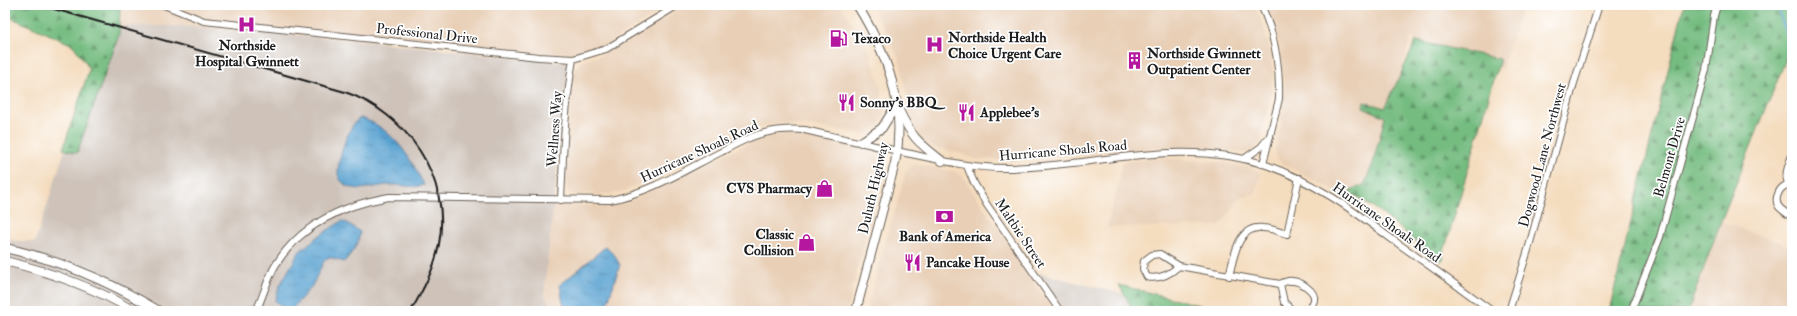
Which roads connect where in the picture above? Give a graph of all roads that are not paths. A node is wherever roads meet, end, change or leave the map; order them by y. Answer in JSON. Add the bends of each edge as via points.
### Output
{"nodes":[{"id":1,"x":678,"y":5,"type":"edge"},
{"id":2,"x":857,"y":5,"type":"edge"},
{"id":3,"x":1261,"y":5,"type":"edge"},
{"id":4,"x":1599,"y":5,"type":"edge"},
{"id":5,"x":1717,"y":5,"type":"edge"},
{"id":6,"x":166,"y":6,"type":"edge"},
{"id":7,"x":573,"y":59,"type":"junction"},
{"id":8,"x":896,"y":104,"type":"junction"},
{"id":9,"x":1272,"y":133,"type":"junction"},
{"id":10,"x":861,"y":142,"type":"junction"},
{"id":11,"x":898,"y":151,"type":"junction"},
{"id":12,"x":1792,"y":154,"type":"edge"},
{"id":13,"x":1244,"y":159,"type":"junction"},
{"id":14,"x":942,"y":161,"type":"junction"},
{"id":15,"x":1263,"y":164,"type":"junction"},
{"id":16,"x":967,"y":166,"type":"junction"},
{"id":17,"x":1299,"y":178,"type":"junction"},
{"id":18,"x":1791,"y":186,"type":"edge"},
{"id":19,"x":562,"y":200,"type":"junction"},
{"id":20,"x":1792,"y":218,"type":"edge"},
{"id":21,"x":5,"y":248,"type":"edge"},
{"id":22,"x":5,"y":261,"type":"edge"},
{"id":23,"x":1179,"y":266,"type":"junction"},
{"id":24,"x":1229,"y":276,"type":"junction"},
{"id":25,"x":1280,"y":284,"type":"junction"},
{"id":26,"x":134,"y":311,"type":"edge"},
{"id":27,"x":159,"y":311,"type":"edge"},
{"id":28,"x":256,"y":311,"type":"edge"},
{"id":29,"x":856,"y":311,"type":"edge"},
{"id":30,"x":1060,"y":311,"type":"edge"},
{"id":31,"x":1293,"y":311,"type":"edge"},
{"id":32,"x":1307,"y":311,"type":"edge"},
{"id":33,"x":1492,"y":311,"type":"edge"},
{"id":34,"x":1509,"y":311,"type":"edge"},
{"id":35,"x":1631,"y":311,"type":"edge"}],
"edges":[{"from":1,"to":7,"type":"street","name":"Professional Drive","via":[[606,49]]},
{"from":2,"to":8,"type":"main road","name":"Duluth Highway","via":[[884,55]]},
{"from":3,"to":9,"type":"street","via":[[1272,32],[1279,74],[1279,99]]},
{"from":4,"to":34,"type":"street","name":"Dogwood Lane Northwest"},
{"from":5,"to":35,"type":"street","name":"Belmont Drive","via":[[1706,70],[1660,237]]},
{"from":6,"to":7,"type":"street","name":"Professional Drive","via":[[204,21]]},
{"from":7,"to":19,"type":"street","name":"Wellness Way","via":[[563,150]]},
{"from":8,"to":10,"type":"main road","via":[[882,128]]},
{"from":8,"to":11,"type":"main road","name":"Duluth Highway"},
{"from":8,"to":14,"type":"main road","via":[[914,138]]},
{"from":9,"to":13,"type":"street","via":[[1261,147]]},
{"from":9,"to":15,"type":"street"},
{"from":10,"to":11,"type":"street","name":"Hurricane Shoals Road"},
{"from":10,"to":19,"type":"street","name":"Hurricane Shoals Road","via":[[805,130],[769,131],[738,143],[632,195],[605,201]]},
{"from":11,"to":14,"type":"street","name":"Hurricane Shoals Road"},
{"from":11,"to":29,"type":"main road","name":"Duluth Highway"},
{"from":12,"to":18,"type":"street","via":[[1786,177]]},
{"from":13,"to":15,"type":"street","name":"Hurricane Shoals Road"},
{"from":13,"to":16,"type":"street","name":"Hurricane Shoals Road","via":[[1175,152],[1028,167]]},
{"from":14,"to":16,"type":"street","name":"Hurricane Shoals Road"},
{"from":15,"to":17,"type":"street","name":"Hurricane Shoals Road"},
{"from":16,"to":30,"type":"street","name":"Maltbie Street","via":[[987,205]]},
{"from":17,"to":24,"type":"street","via":[[1287,234],[1263,228],[1248,231],[1239,240]]},
{"from":17,"to":33,"type":"street","name":"Hurricane Shoals Road","via":[[1345,206]]},
{"from":18,"to":20,"type":"street","via":[[1786,185],[1781,189],[1777,198],[1780,208]]},
{"from":19,"to":28,"type":"street","name":"Hurricane Shoals Road","via":[[389,197],[334,213],[291,244],[274,268]]},
{"from":21,"to":27,"type":"main road","via":[[80,270],[121,289]]},
{"from":22,"to":26,"type":"main road","via":[[63,277]]},
{"from":23,"to":23,"type":"street","via":[[1160,254],[1152,255],[1144,261],[1143,269],[1147,277],[1153,278],[1170,273]]},
{"from":23,"to":24,"type":"street"},
{"from":24,"to":25,"type":"street"},
{"from":25,"to":31,"type":"street","via":[[1284,302]]},
{"from":25,"to":32,"type":"street","via":[[1294,281],[1312,291],[1314,302]]}]}
